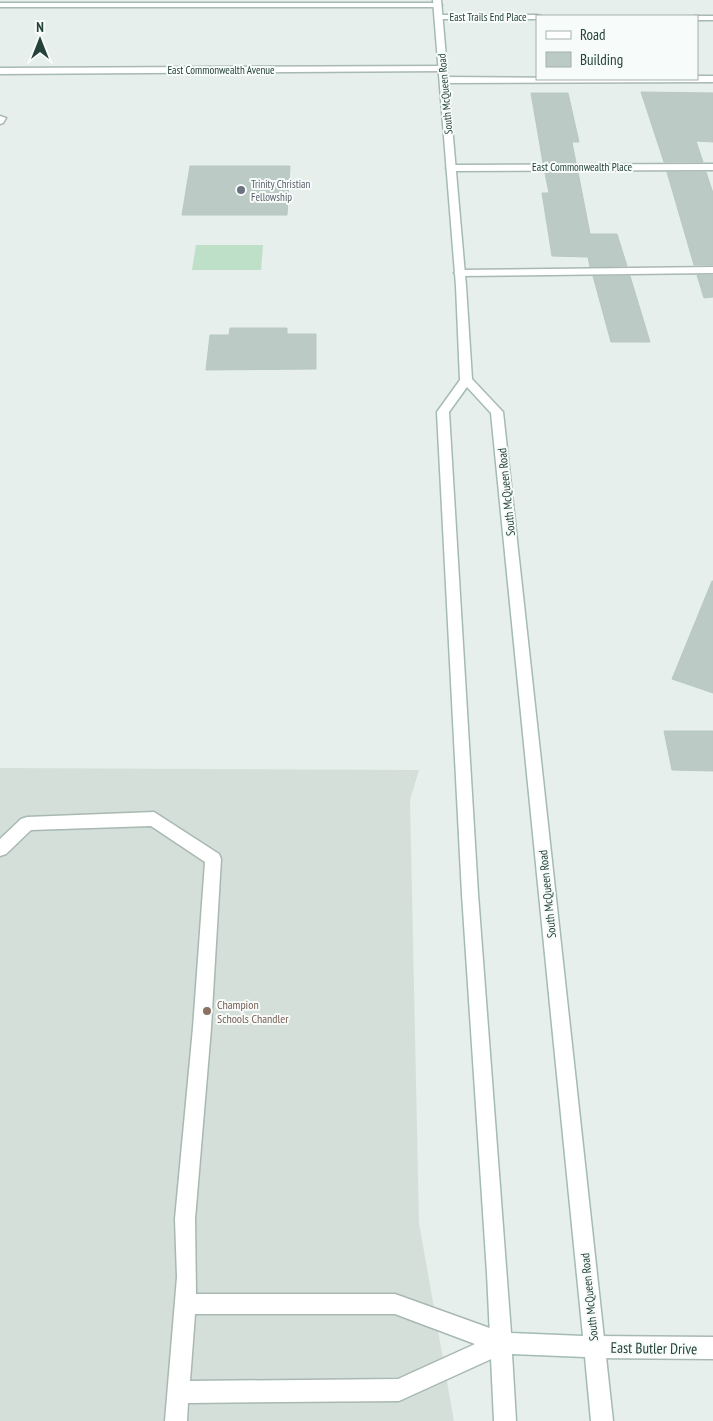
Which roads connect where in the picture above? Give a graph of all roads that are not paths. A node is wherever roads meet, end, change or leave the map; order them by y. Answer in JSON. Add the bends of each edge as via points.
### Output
{"nodes":[{"id":1,"x":438,"y":2,"type":"edge"},
{"id":2,"x":0,"y":5,"type":"edge"},
{"id":3,"x":438,"y":17,"type":"junction"},
{"id":4,"x":536,"y":17,"type":"edge"},
{"id":5,"x":698,"y":18,"type":"edge"},
{"id":6,"x":713,"y":18,"type":"edge"},
{"id":7,"x":443,"y":68,"type":"junction"},
{"id":8,"x":0,"y":71,"type":"edge"},
{"id":9,"x":698,"y":79,"type":"edge"},
{"id":10,"x":713,"y":79,"type":"edge"},
{"id":11,"x":444,"y":80,"type":"junction"},
{"id":12,"x":536,"y":80,"type":"edge"},
{"id":13,"x":713,"y":167,"type":"edge"},
{"id":14,"x":452,"y":168,"type":"junction"},
{"id":15,"x":713,"y":270,"type":"edge"},
{"id":16,"x":459,"y":273,"type":"junction"},
{"id":17,"x":466,"y":380,"type":"junction"},
{"id":18,"x":0,"y":850,"type":"edge"},
{"id":19,"x":185,"y":1304,"type":"junction"},
{"id":20,"x":501,"y":1343,"type":"junction"},
{"id":21,"x":594,"y":1347,"type":"junction"},
{"id":22,"x":713,"y":1348,"type":"edge"},
{"id":23,"x":178,"y":1392,"type":"junction"},
{"id":24,"x":176,"y":1421,"type":"edge"},
{"id":25,"x":505,"y":1421,"type":"edge"},
{"id":26,"x":602,"y":1421,"type":"edge"}],
"edges":[{"from":1,"to":2,"type":"main road"},
{"from":1,"to":3,"type":"main road","name":"South McQueen Road"},
{"from":3,"to":4,"type":"main road","name":"East Trails End Place"},
{"from":3,"to":7,"type":"main road","name":"South McQueen Road"},
{"from":5,"to":6,"type":"main road"},
{"from":7,"to":8,"type":"main road","name":"East Commonwealth Avenue"},
{"from":7,"to":11,"type":"main road","name":"South McQueen Road"},
{"from":9,"to":10,"type":"main road"},
{"from":11,"to":12,"type":"main road"},
{"from":11,"to":14,"type":"main road","name":"South McQueen Road"},
{"from":13,"to":14,"type":"main road","name":"East Commonwealth Place"},
{"from":14,"to":16,"type":"main road","name":"South McQueen Road"},
{"from":15,"to":16,"type":"main road"},
{"from":16,"to":17,"type":"main road","name":"South McQueen Road"},
{"from":17,"to":20,"type":"main road","via":[[443,412],[470,894]]},
{"from":17,"to":21,"type":"main road","name":"South McQueen Road","via":[[497,412]]},
{"from":18,"to":19,"type":"main road","via":[[27,824],[154,819],[213,859],[185,1219]]},
{"from":19,"to":20,"type":"main road","via":[[395,1304]]},
{"from":19,"to":23,"type":"main road"},
{"from":20,"to":21,"type":"main road","name":"East Butler Drive"},
{"from":20,"to":23,"type":"main road","via":[[399,1390]]},
{"from":20,"to":25,"type":"main road"},
{"from":21,"to":22,"type":"main road","name":"East Butler Drive"},
{"from":21,"to":26,"type":"main road","name":"South McQueen Road"},
{"from":23,"to":24,"type":"main road"}]}
